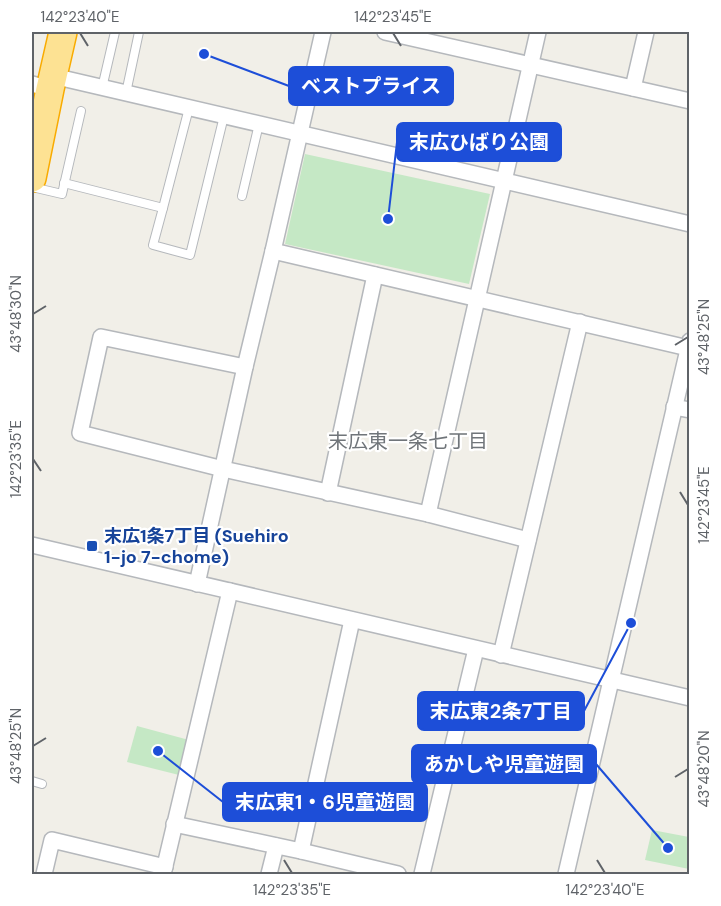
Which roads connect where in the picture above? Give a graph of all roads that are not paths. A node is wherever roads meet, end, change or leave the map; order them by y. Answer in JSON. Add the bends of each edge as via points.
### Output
{"nodes":[{"id":1,"x":63,"y":32,"type":"edge"},
{"id":2,"x":115,"y":32,"type":"edge"},
{"id":3,"x":139,"y":32,"type":"edge"},
{"id":4,"x":323,"y":32,"type":"edge"},
{"id":5,"x":385,"y":32,"type":"edge"},
{"id":6,"x":538,"y":32,"type":"edge"},
{"id":7,"x":646,"y":32,"type":"edge"},
{"id":8,"x":433,"y":37,"type":"edge"},
{"id":9,"x":530,"y":65,"type":"junction"},
{"id":10,"x":45,"y":83,"type":"edge"},
{"id":11,"x":102,"y":88,"type":"junction"},
{"id":12,"x":633,"y":88,"type":"junction"},
{"id":13,"x":126,"y":93,"type":"junction"},
{"id":14,"x":690,"y":101,"type":"edge"},
{"id":15,"x":189,"y":108,"type":"junction"},
{"id":16,"x":81,"y":111,"type":"dead end"},
{"id":17,"x":224,"y":116,"type":"junction"},
{"id":18,"x":259,"y":124,"type":"junction"},
{"id":19,"x":300,"y":134,"type":"junction"},
{"id":20,"x":32,"y":178,"type":"edge"},
{"id":21,"x":505,"y":182,"type":"junction"},
{"id":22,"x":64,"y":183,"type":"junction"},
{"id":23,"x":32,"y":187,"type":"edge"},
{"id":24,"x":242,"y":196,"type":"dead end"},
{"id":25,"x":163,"y":208,"type":"junction"},
{"id":26,"x":690,"y":224,"type":"edge"},
{"id":27,"x":273,"y":251,"type":"junction"},
{"id":28,"x":375,"y":275,"type":"junction"},
{"id":29,"x":476,"y":299,"type":"junction"},
{"id":30,"x":580,"y":322,"type":"junction"},
{"id":31,"x":689,"y":344,"type":"edge"},
{"id":32,"x":245,"y":367,"type":"junction"},
{"id":33,"x":682,"y":408,"type":"edge"},
{"id":34,"x":223,"y":469,"type":"junction"},
{"id":35,"x":328,"y":493,"type":"junction"},
{"id":36,"x":428,"y":514,"type":"junction"},
{"id":37,"x":528,"y":540,"type":"junction"},
{"id":38,"x":32,"y":545,"type":"edge"},
{"id":39,"x":197,"y":584,"type":"junction"},
{"id":40,"x":230,"y":591,"type":"junction"},
{"id":41,"x":352,"y":620,"type":"junction"},
{"id":42,"x":476,"y":649,"type":"junction"},
{"id":43,"x":501,"y":655,"type":"junction"},
{"id":44,"x":611,"y":681,"type":"junction"},
{"id":45,"x":690,"y":698,"type":"edge"},
{"id":46,"x":32,"y":781,"type":"edge"},
{"id":47,"x":42,"y":784,"type":"dead end"},
{"id":48,"x":174,"y":824,"type":"junction"},
{"id":49,"x":276,"y":846,"type":"junction"},
{"id":50,"x":301,"y":851,"type":"junction"},
{"id":51,"x":164,"y":871,"type":"edge"},
{"id":52,"x":368,"y":871,"type":"edge"},
{"id":53,"x":44,"y":874,"type":"edge"},
{"id":54,"x":269,"y":874,"type":"edge"},
{"id":55,"x":398,"y":874,"type":"edge"},
{"id":56,"x":422,"y":874,"type":"edge"},
{"id":57,"x":566,"y":874,"type":"edge"}],
"edges":[{"from":1,"to":10,"type":"highway"},
{"from":2,"to":11,"type":"lane"},
{"from":3,"to":13,"type":"lane"},
{"from":4,"to":19,"type":"street"},
{"from":5,"to":8,"type":"street"},
{"from":6,"to":9,"type":"street"},
{"from":7,"to":12,"type":"street"},
{"from":8,"to":9,"type":"street"},
{"from":9,"to":12,"type":"street"},
{"from":9,"to":21,"type":"street"},
{"from":10,"to":11,"type":"street"},
{"from":10,"to":20,"type":"highway"},
{"from":11,"to":13,"type":"street"},
{"from":12,"to":14,"type":"street"},
{"from":13,"to":15,"type":"street"},
{"from":15,"to":17,"type":"street"},
{"from":15,"to":25,"type":"lane"},
{"from":16,"to":22,"type":"lane"},
{"from":17,"to":18,"type":"street"},
{"from":17,"to":25,"type":"lane","via":[[190,255],[153,245]]},
{"from":18,"to":19,"type":"street"},
{"from":18,"to":24,"type":"lane"},
{"from":19,"to":21,"type":"street"},
{"from":19,"to":27,"type":"street"},
{"from":21,"to":26,"type":"street"},
{"from":21,"to":29,"type":"street"},
{"from":22,"to":23,"type":"lane","via":[[62,194]]},
{"from":22,"to":25,"type":"lane"},
{"from":27,"to":28,"type":"street"},
{"from":27,"to":32,"type":"street"},
{"from":28,"to":29,"type":"street"},
{"from":28,"to":35,"type":"street"},
{"from":29,"to":30,"type":"street"},
{"from":29,"to":36,"type":"street"},
{"from":30,"to":31,"type":"street"},
{"from":30,"to":37,"type":"street"},
{"from":31,"to":33,"type":"street"},
{"from":32,"to":34,"type":"street"},
{"from":32,"to":34,"type":"street","via":[[101,337],[80,433]]},
{"from":33,"to":44,"type":"street"},
{"from":34,"to":35,"type":"street"},
{"from":34,"to":39,"type":"street"},
{"from":35,"to":36,"type":"street"},
{"from":36,"to":37,"type":"street"},
{"from":37,"to":43,"type":"street"},
{"from":38,"to":39,"type":"street"},
{"from":39,"to":40,"type":"street"},
{"from":40,"to":41,"type":"street"},
{"from":40,"to":48,"type":"street"},
{"from":41,"to":42,"type":"street"},
{"from":41,"to":50,"type":"street"},
{"from":42,"to":43,"type":"street"},
{"from":42,"to":56,"type":"street"},
{"from":43,"to":44,"type":"street"},
{"from":44,"to":45,"type":"street"},
{"from":44,"to":57,"type":"street"},
{"from":46,"to":47,"type":"lane"},
{"from":48,"to":49,"type":"street"},
{"from":48,"to":51,"type":"street"},
{"from":49,"to":50,"type":"street"},
{"from":49,"to":54,"type":"street"},
{"from":50,"to":52,"type":"street"},
{"from":51,"to":53,"type":"street","via":[[52,840]]},
{"from":52,"to":55,"type":"street"}]}
